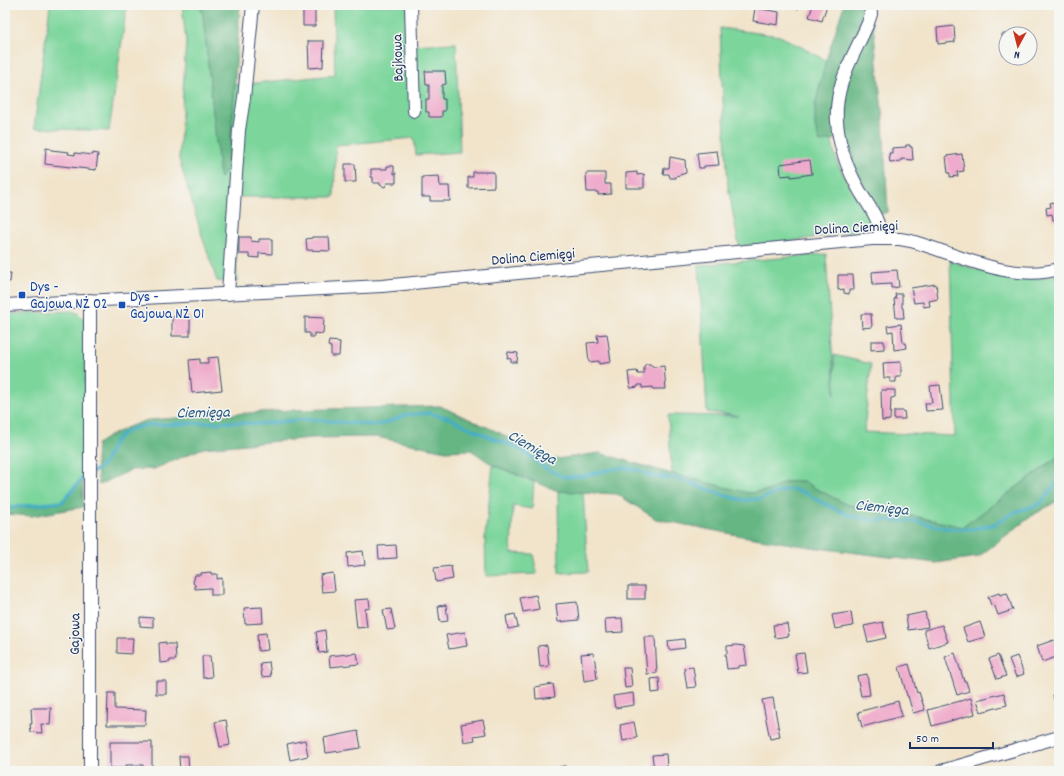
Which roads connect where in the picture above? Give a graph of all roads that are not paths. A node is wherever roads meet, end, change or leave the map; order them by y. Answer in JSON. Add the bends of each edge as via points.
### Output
{"nodes":[{"id":1,"x":253,"y":5,"type":"edge"},
{"id":2,"x":411,"y":5,"type":"edge"},
{"id":3,"x":873,"y":5,"type":"edge"},
{"id":4,"x":414,"y":111,"type":"dead end"},
{"id":5,"x":881,"y":239,"type":"junction"},
{"id":6,"x":1059,"y":269,"type":"edge"},
{"id":7,"x":228,"y":294,"type":"junction"},
{"id":8,"x":90,"y":300,"type":"junction"},
{"id":9,"x":5,"y":305,"type":"edge"},
{"id":10,"x":1059,"y":737,"type":"edge"},
{"id":11,"x":90,"y":771,"type":"edge"},
{"id":12,"x":941,"y":771,"type":"edge"}],
"edges":[{"from":1,"to":7,"type":"street","via":[[239,130]]},
{"from":2,"to":4,"type":"street","name":"Bajkowa"},
{"from":3,"to":5,"type":"street","via":[[868,23],[842,82],[837,110],[844,158],[857,187],[878,222]]},
{"from":5,"to":6,"type":"street","name":"Dolina Ciemięgi","via":[[911,241],[1010,271],[1035,273]]},
{"from":5,"to":7,"type":"street","name":"Dolina Ciemięgi","via":[[382,286]]},
{"from":7,"to":8,"type":"street","name":"Dolina Ciemięgi"},
{"from":8,"to":9,"type":"street","name":"Dolina Ciemięgi"},
{"from":8,"to":11,"type":"street","name":"Gajowa"},
{"from":10,"to":12,"type":"street"}]}
